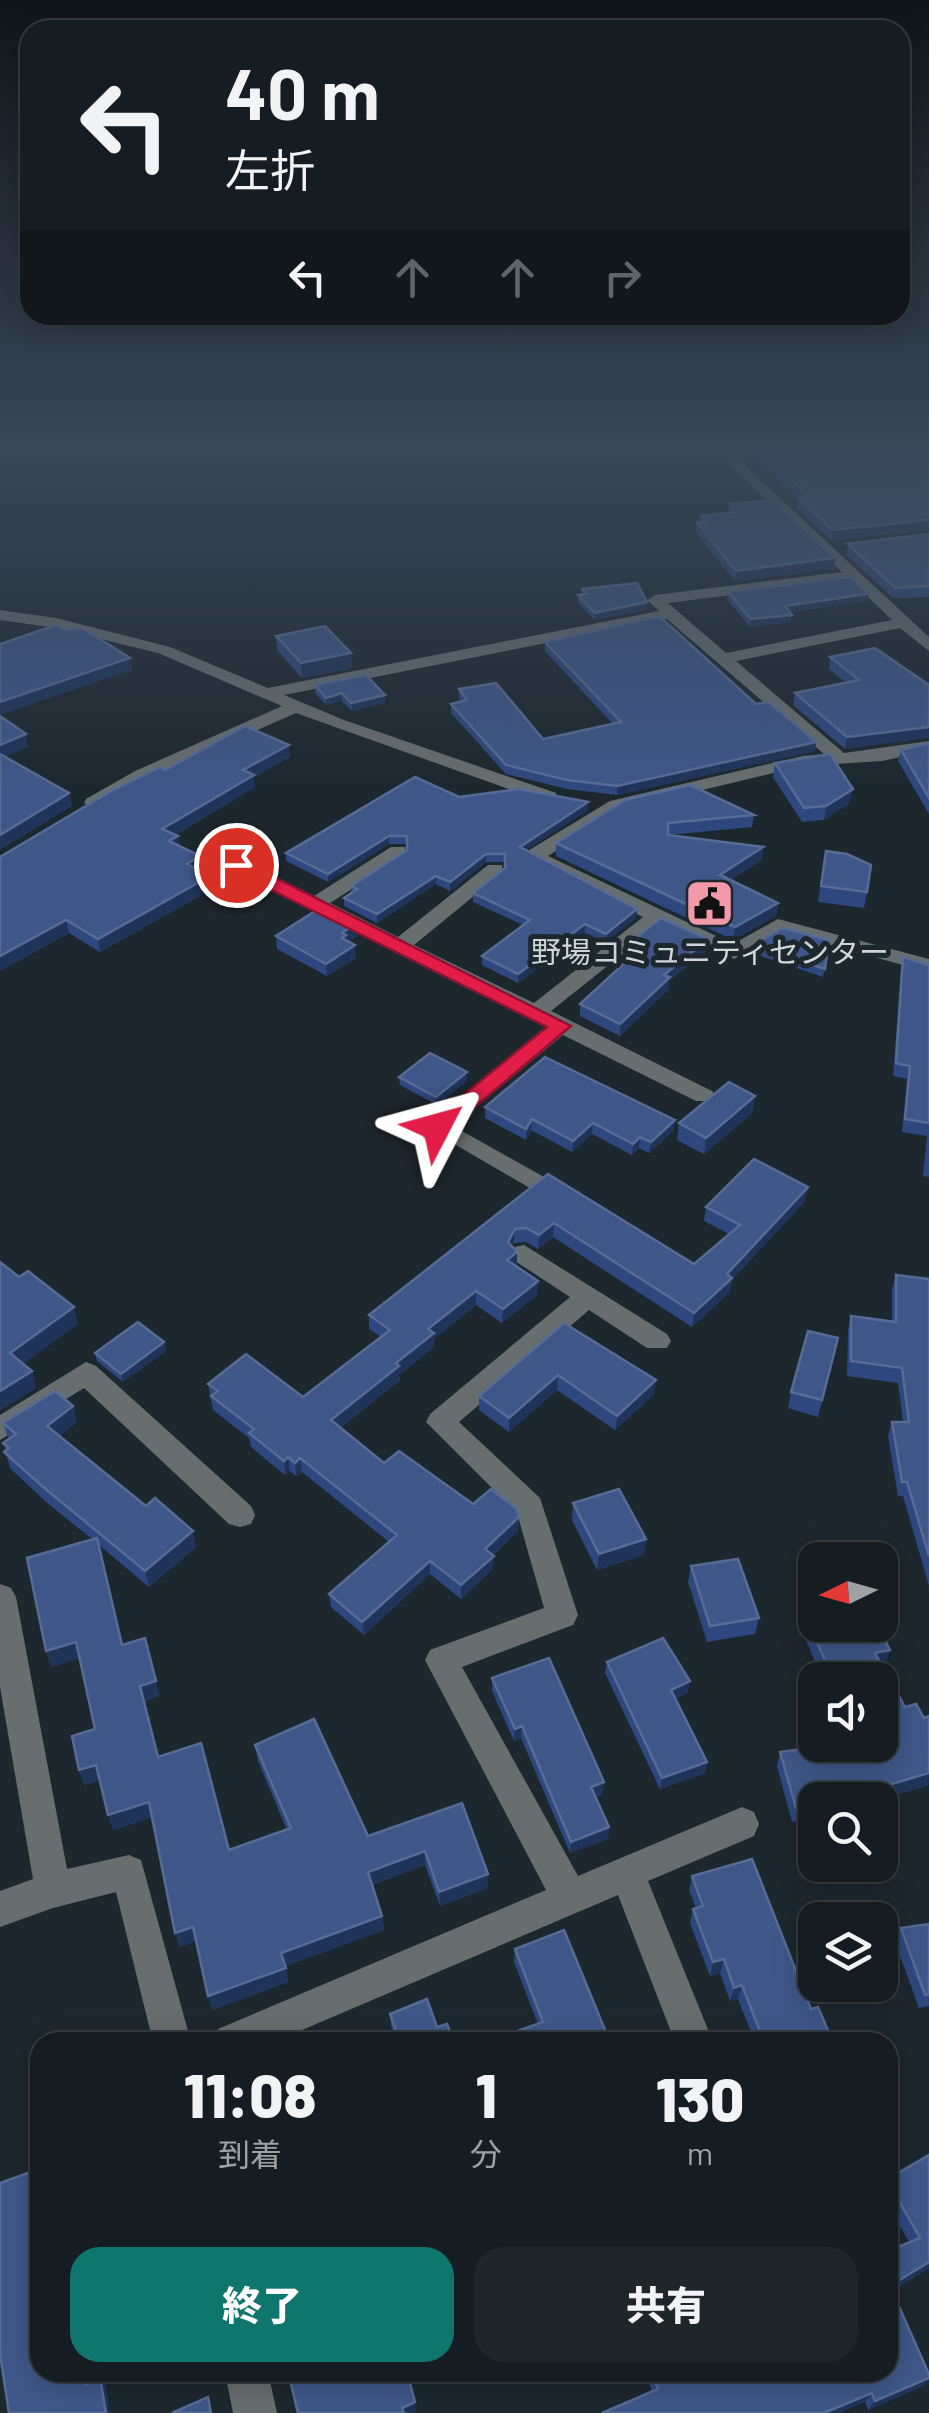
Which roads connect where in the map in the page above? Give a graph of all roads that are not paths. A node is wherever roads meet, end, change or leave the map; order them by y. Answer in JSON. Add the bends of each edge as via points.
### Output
{"nodes":[{"id":1,"x":847,"y":562,"type":"edge"},
{"id":2,"x":856,"y":575,"type":"junction"},
{"id":3,"x":668,"y":614,"type":"junction"},
{"id":4,"x":0,"y":615,"type":"edge"},
{"id":5,"x":904,"y":622,"type":"junction"},
{"id":6,"x":56,"y":624,"type":"junction"},
{"id":7,"x":28,"y":636,"type":"edge"},
{"id":8,"x":929,"y":646,"type":"edge"},
{"id":9,"x":720,"y":659,"type":"junction"},
{"id":10,"x":269,"y":693,"type":"junction"},
{"id":11,"x":297,"y":706,"type":"junction"},
{"id":12,"x":929,"y":746,"type":"edge"},
{"id":13,"x":840,"y":758,"type":"junction"},
{"id":14,"x":617,"y":805,"type":"junction"},
{"id":15,"x":74,"y":815,"type":"edge"},
{"id":16,"x":398,"y":851,"type":"edge"},
{"id":17,"x":236,"y":865,"type":"dead end"},
{"id":18,"x":495,"y":869,"type":"dead end"},
{"id":19,"x":314,"y":904,"type":"junction"},
{"id":20,"x":657,"y":916,"type":"junction"},
{"id":21,"x":400,"y":946,"type":"junction"},
{"id":22,"x":929,"y":966,"type":"edge"},
{"id":23,"x":535,"y":1013,"type":"junction"},
{"id":24,"x":560,"y":1026,"type":"junction"},
{"id":25,"x":704,"y":1096,"type":"dead end"},
{"id":26,"x":535,"y":1183,"type":"edge"},
{"id":27,"x":524,"y":1254,"type":"dead end"},
{"id":28,"x":588,"y":1296,"type":"junction"},
{"id":29,"x":657,"y":1341,"type":"dead end"},
{"id":30,"x":0,"y":1430,"type":"edge"},
{"id":31,"x":240,"y":1515,"type":"dead end"},
{"id":32,"x":0,"y":1598,"type":"edge"},
{"id":33,"x":742,"y":1824,"type":"dead end"},
{"id":34,"x":627,"y":1873,"type":"junction"},
{"id":35,"x":53,"y":1890,"type":"junction"},
{"id":36,"x":570,"y":1898,"type":"junction"},
{"id":37,"x":0,"y":1909,"type":"edge"},
{"id":38,"x":169,"y":2032,"type":"edge"},
{"id":39,"x":255,"y":2032,"type":"edge"},
{"id":40,"x":690,"y":2032,"type":"edge"},
{"id":41,"x":248,"y":2382,"type":"edge"},
{"id":42,"x":255,"y":2413,"type":"edge"}],
"edges":[{"from":1,"to":2,"type":"street"},
{"from":2,"to":3,"type":"street","via":[[655,600]]},
{"from":2,"to":5,"type":"street"},
{"from":3,"to":9,"type":"street"},
{"from":3,"to":10,"type":"street"},
{"from":4,"to":6,"type":"street"},
{"from":5,"to":8,"type":"street"},
{"from":5,"to":9,"type":"street"},
{"from":6,"to":7,"type":"street"},
{"from":6,"to":10,"type":"street","via":[[164,650]]},
{"from":9,"to":13,"type":"street"},
{"from":10,"to":11,"type":"street"},
{"from":11,"to":14,"type":"street","via":[[516,789]]},
{"from":11,"to":15,"type":"street","via":[[141,775]]},
{"from":12,"to":13,"type":"street"},
{"from":13,"to":14,"type":"street","via":[[803,760]]},
{"from":14,"to":20,"type":"street","via":[[533,856]]},
{"from":16,"to":19,"type":"street"},
{"from":17,"to":19,"type":"street"},
{"from":18,"to":21,"type":"street"},
{"from":19,"to":21,"type":"street"},
{"from":20,"to":22,"type":"street","via":[[734,952],[778,924]]},
{"from":20,"to":23,"type":"street"},
{"from":21,"to":23,"type":"street"},
{"from":23,"to":24,"type":"street"},
{"from":24,"to":25,"type":"street"},
{"from":24,"to":26,"type":"street","via":[[437,1127]]},
{"from":27,"to":28,"type":"street"},
{"from":28,"to":29,"type":"street"},
{"from":28,"to":36,"type":"street","via":[[440,1422],[530,1506],[562,1615],[441,1660]]},
{"from":30,"to":31,"type":"street","via":[[86,1374]]},
{"from":32,"to":35,"type":"street"},
{"from":33,"to":34,"type":"street"},
{"from":34,"to":36,"type":"street"},
{"from":34,"to":40,"type":"street"},
{"from":35,"to":37,"type":"street"},
{"from":35,"to":38,"type":"street","via":[[129,1872]]},
{"from":36,"to":39,"type":"street"},
{"from":41,"to":42,"type":"street"}]}
